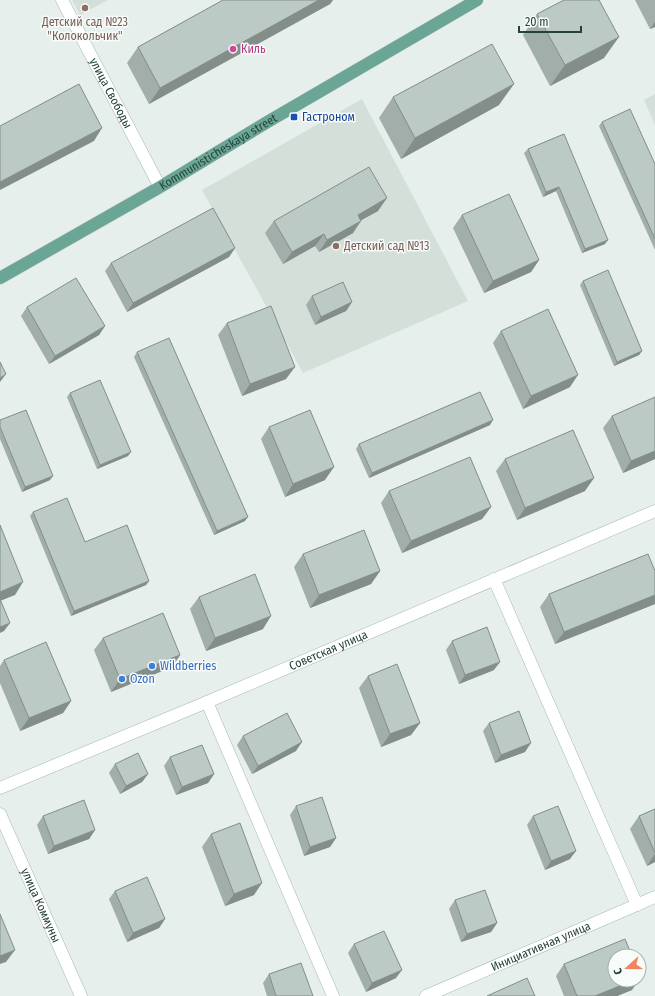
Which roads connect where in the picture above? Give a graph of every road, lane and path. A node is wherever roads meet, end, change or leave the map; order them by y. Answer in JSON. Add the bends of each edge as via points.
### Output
{"nodes":[{"id":1,"x":62,"y":0,"type":"edge"},
{"id":2,"x":477,"y":0,"type":"edge"},
{"id":3,"x":160,"y":187,"type":"junction"},
{"id":4,"x":0,"y":278,"type":"edge"},
{"id":5,"x":655,"y":511,"type":"edge"},
{"id":6,"x":494,"y":579,"type":"junction"},
{"id":7,"x":207,"y":702,"type":"junction"},
{"id":8,"x":0,"y":788,"type":"edge"},
{"id":9,"x":0,"y":814,"type":"edge"},
{"id":10,"x":655,"y":897,"type":"edge"},
{"id":11,"x":637,"y":905,"type":"junction"},
{"id":12,"x":81,"y":996,"type":"edge"},
{"id":13,"x":333,"y":996,"type":"edge"},
{"id":14,"x":426,"y":996,"type":"edge"}],
"edges":[{"from":1,"to":3,"type":"street","name":"улица Свободы"},
{"from":2,"to":3,"type":"main road","name":"Kommunisticheskaya street"},
{"from":3,"to":4,"type":"main road","name":"Kommunisticheskaya street"},
{"from":5,"to":6,"type":"street","name":"Советская улица"},
{"from":6,"to":7,"type":"street","name":"Советская улица"},
{"from":6,"to":11,"type":"street"},
{"from":7,"to":8,"type":"street","name":"Советская улица"},
{"from":7,"to":13,"type":"street"},
{"from":9,"to":12,"type":"street","name":"улица Коммуны"},
{"from":10,"to":11,"type":"street","name":"Инициативная улица"},
{"from":11,"to":14,"type":"street","name":"Инициативная улица"}]}
